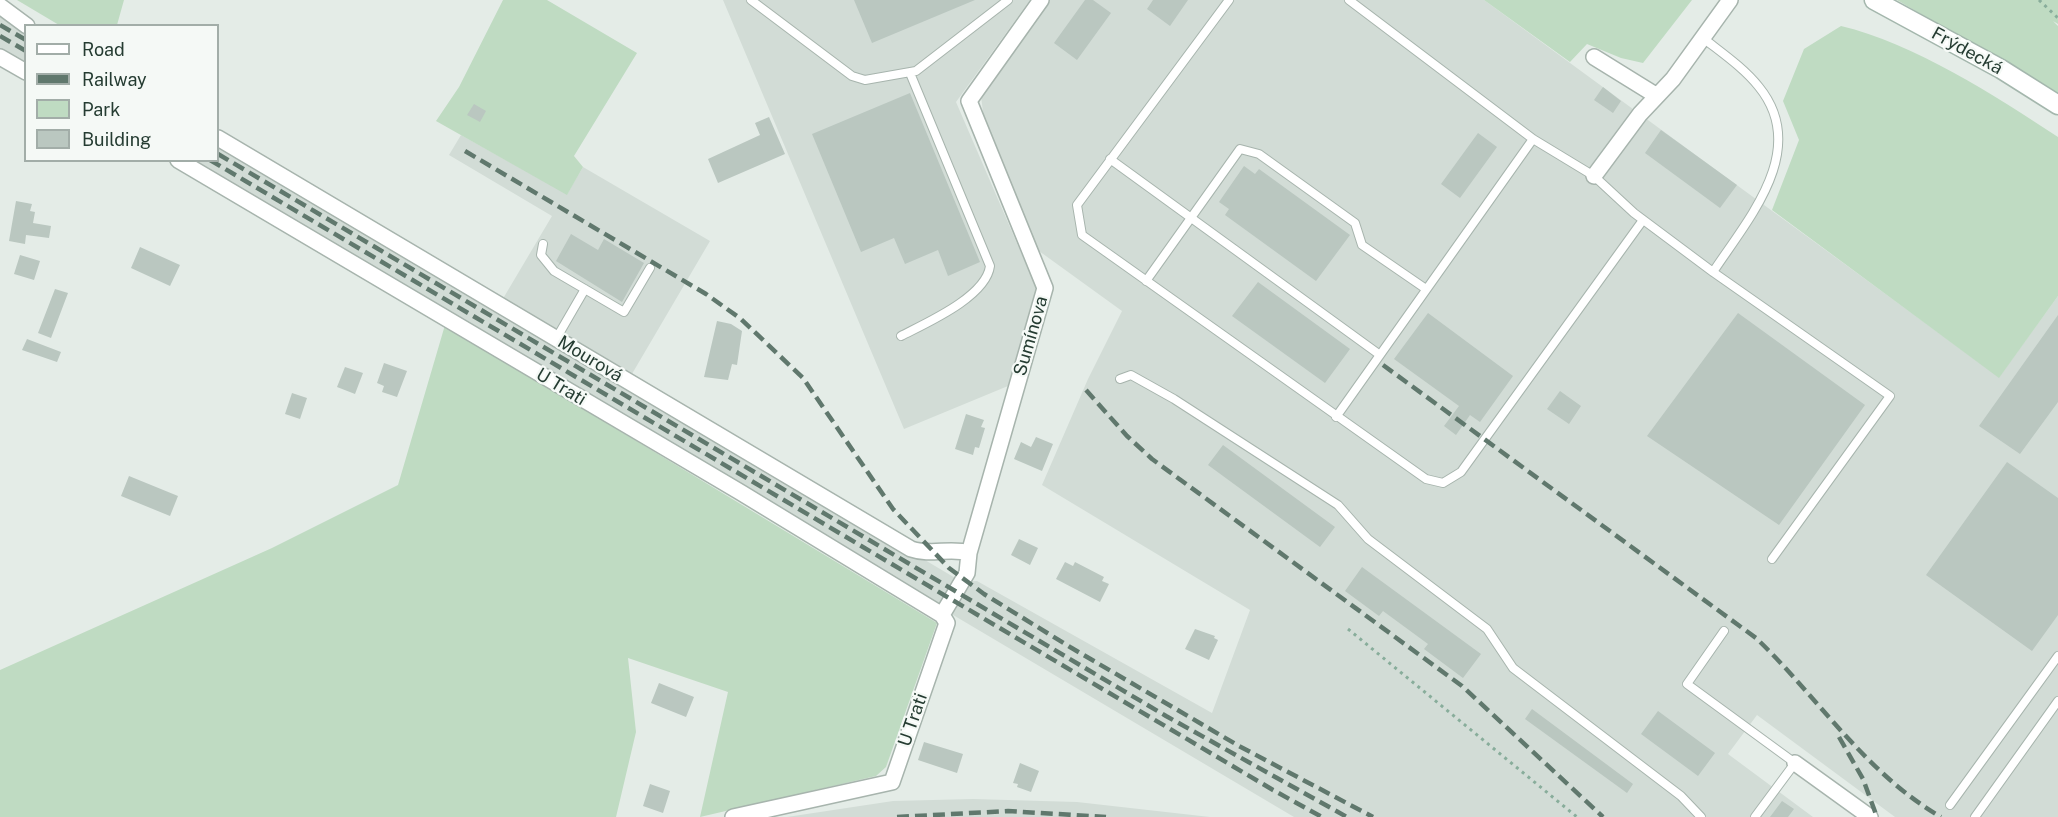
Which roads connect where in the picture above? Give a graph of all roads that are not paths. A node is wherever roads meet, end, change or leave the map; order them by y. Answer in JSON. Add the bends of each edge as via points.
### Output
{"nodes":[{"id":1,"x":751,"y":0,"type":"edge"},
{"id":2,"x":1008,"y":0,"type":"edge"},
{"id":3,"x":1041,"y":0,"type":"edge"},
{"id":4,"x":1229,"y":0,"type":"edge"},
{"id":5,"x":1349,"y":0,"type":"edge"},
{"id":6,"x":1730,"y":0,"type":"edge"},
{"id":7,"x":1874,"y":0,"type":"edge"},
{"id":8,"x":0,"y":6,"type":"edge"},
{"id":9,"x":24,"y":24,"type":"edge"},
{"id":10,"x":1703,"y":38,"type":"junction"},
{"id":11,"x":0,"y":57,"type":"edge"},
{"id":12,"x":1594,"y":57,"type":"dead end"},
{"id":13,"x":24,"y":71,"type":"edge"},
{"id":14,"x":910,"y":73,"type":"junction"},
{"id":15,"x":1657,"y":96,"type":"junction"},
{"id":16,"x":2058,"y":105,"type":"edge"},
{"id":17,"x":219,"y":139,"type":"edge"},
{"id":18,"x":1533,"y":139,"type":"junction"},
{"id":19,"x":1110,"y":159,"type":"junction"},
{"id":20,"x":181,"y":162,"type":"edge"},
{"id":21,"x":1594,"y":176,"type":"junction"},
{"id":22,"x":1190,"y":217,"type":"junction"},
{"id":23,"x":1643,"y":220,"type":"junction"},
{"id":24,"x":543,"y":244,"type":"dead end"},
{"id":25,"x":650,"y":268,"type":"dead end"},
{"id":26,"x":1713,"y":272,"type":"junction"},
{"id":27,"x":1146,"y":281,"type":"junction"},
{"id":28,"x":585,"y":289,"type":"junction"},
{"id":29,"x":1426,"y":289,"type":"junction"},
{"id":30,"x":901,"y":336,"type":"dead end"},
{"id":31,"x":556,"y":339,"type":"junction"},
{"id":32,"x":1380,"y":355,"type":"junction"},
{"id":33,"x":1120,"y":379,"type":"dead end"},
{"id":34,"x":1336,"y":417,"type":"junction"},
{"id":35,"x":969,"y":553,"type":"junction"},
{"id":36,"x":1772,"y":559,"type":"dead end"},
{"id":37,"x":944,"y":619,"type":"junction"},
{"id":38,"x":1724,"y":631,"type":"dead end"},
{"id":39,"x":2058,"y":656,"type":"edge"},
{"id":40,"x":2058,"y":701,"type":"edge"},
{"id":41,"x":2055,"y":712,"type":"edge"},
{"id":42,"x":1795,"y":763,"type":"junction"},
{"id":43,"x":1950,"y":805,"type":"dead end"},
{"id":44,"x":733,"y":817,"type":"edge"},
{"id":45,"x":1701,"y":817,"type":"edge"},
{"id":46,"x":1755,"y":817,"type":"edge"},
{"id":47,"x":1870,"y":817,"type":"edge"},
{"id":48,"x":1975,"y":817,"type":"edge"}],
"edges":[{"from":1,"to":14,"type":"lane","via":[[852,76],[865,80]]},
{"from":2,"to":14,"type":"lane","via":[[923,68]]},
{"from":3,"to":35,"type":"street","name":"Sumínova","via":[[969,101],[1045,288]]},
{"from":4,"to":19,"type":"lane"},
{"from":5,"to":18,"type":"lane"},
{"from":6,"to":10,"type":"street"},
{"from":7,"to":16,"type":"main road","name":"Frýdecká","via":[[2001,69]]},
{"from":8,"to":9,"type":"street"},
{"from":10,"to":15,"type":"street"},
{"from":10,"to":26,"type":"lane","via":[[1749,76],[1769,100],[1779,146],[1765,194]]},
{"from":11,"to":13,"type":"street"},
{"from":12,"to":15,"type":"street"},
{"from":14,"to":30,"type":"lane","via":[[990,266],[987,275],[962,303]]},
{"from":15,"to":21,"type":"street"},
{"from":17,"to":31,"type":"street","name":"Mourová"},
{"from":18,"to":21,"type":"lane"},
{"from":18,"to":29,"type":"lane"},
{"from":19,"to":22,"type":"lane"},
{"from":19,"to":27,"type":"lane","via":[[1077,205],[1082,235]]},
{"from":20,"to":37,"type":"street","name":"U Trati","via":[[730,486]]},
{"from":21,"to":23,"type":"lane"},
{"from":22,"to":27,"type":"lane"},
{"from":22,"to":29,"type":"lane","via":[[1240,148],[1258,154],[1355,223],[1362,245]]},
{"from":22,"to":32,"type":"lane"},
{"from":23,"to":26,"type":"lane"},
{"from":23,"to":34,"type":"lane","via":[[1453,479],[1443,483],[1426,479]]},
{"from":24,"to":28,"type":"lane","via":[[541,255],[554,271]]},
{"from":25,"to":28,"type":"lane","via":[[624,312]]},
{"from":26,"to":36,"type":"lane","via":[[1890,396]]},
{"from":27,"to":34,"type":"lane"},
{"from":28,"to":31,"type":"lane"},
{"from":29,"to":32,"type":"lane"},
{"from":31,"to":35,"type":"street","name":"Mourová","via":[[911,549],[924,553]]},
{"from":32,"to":34,"type":"lane"},
{"from":33,"to":45,"type":"lane","via":[[1131,375],[1174,399],[1338,505],[1368,539],[1487,629],[1513,668],[1681,796]]},
{"from":35,"to":37,"type":"street","name":"Sumínova","via":[[967,573]]},
{"from":37,"to":44,"type":"street","name":"U Trati","via":[[892,782]]},
{"from":38,"to":42,"type":"lane","via":[[1687,684]]},
{"from":39,"to":43,"type":"lane"},
{"from":40,"to":41,"type":"lane"},
{"from":41,"to":48,"type":"lane"},
{"from":42,"to":46,"type":"lane"},
{"from":42,"to":47,"type":"street"}]}
